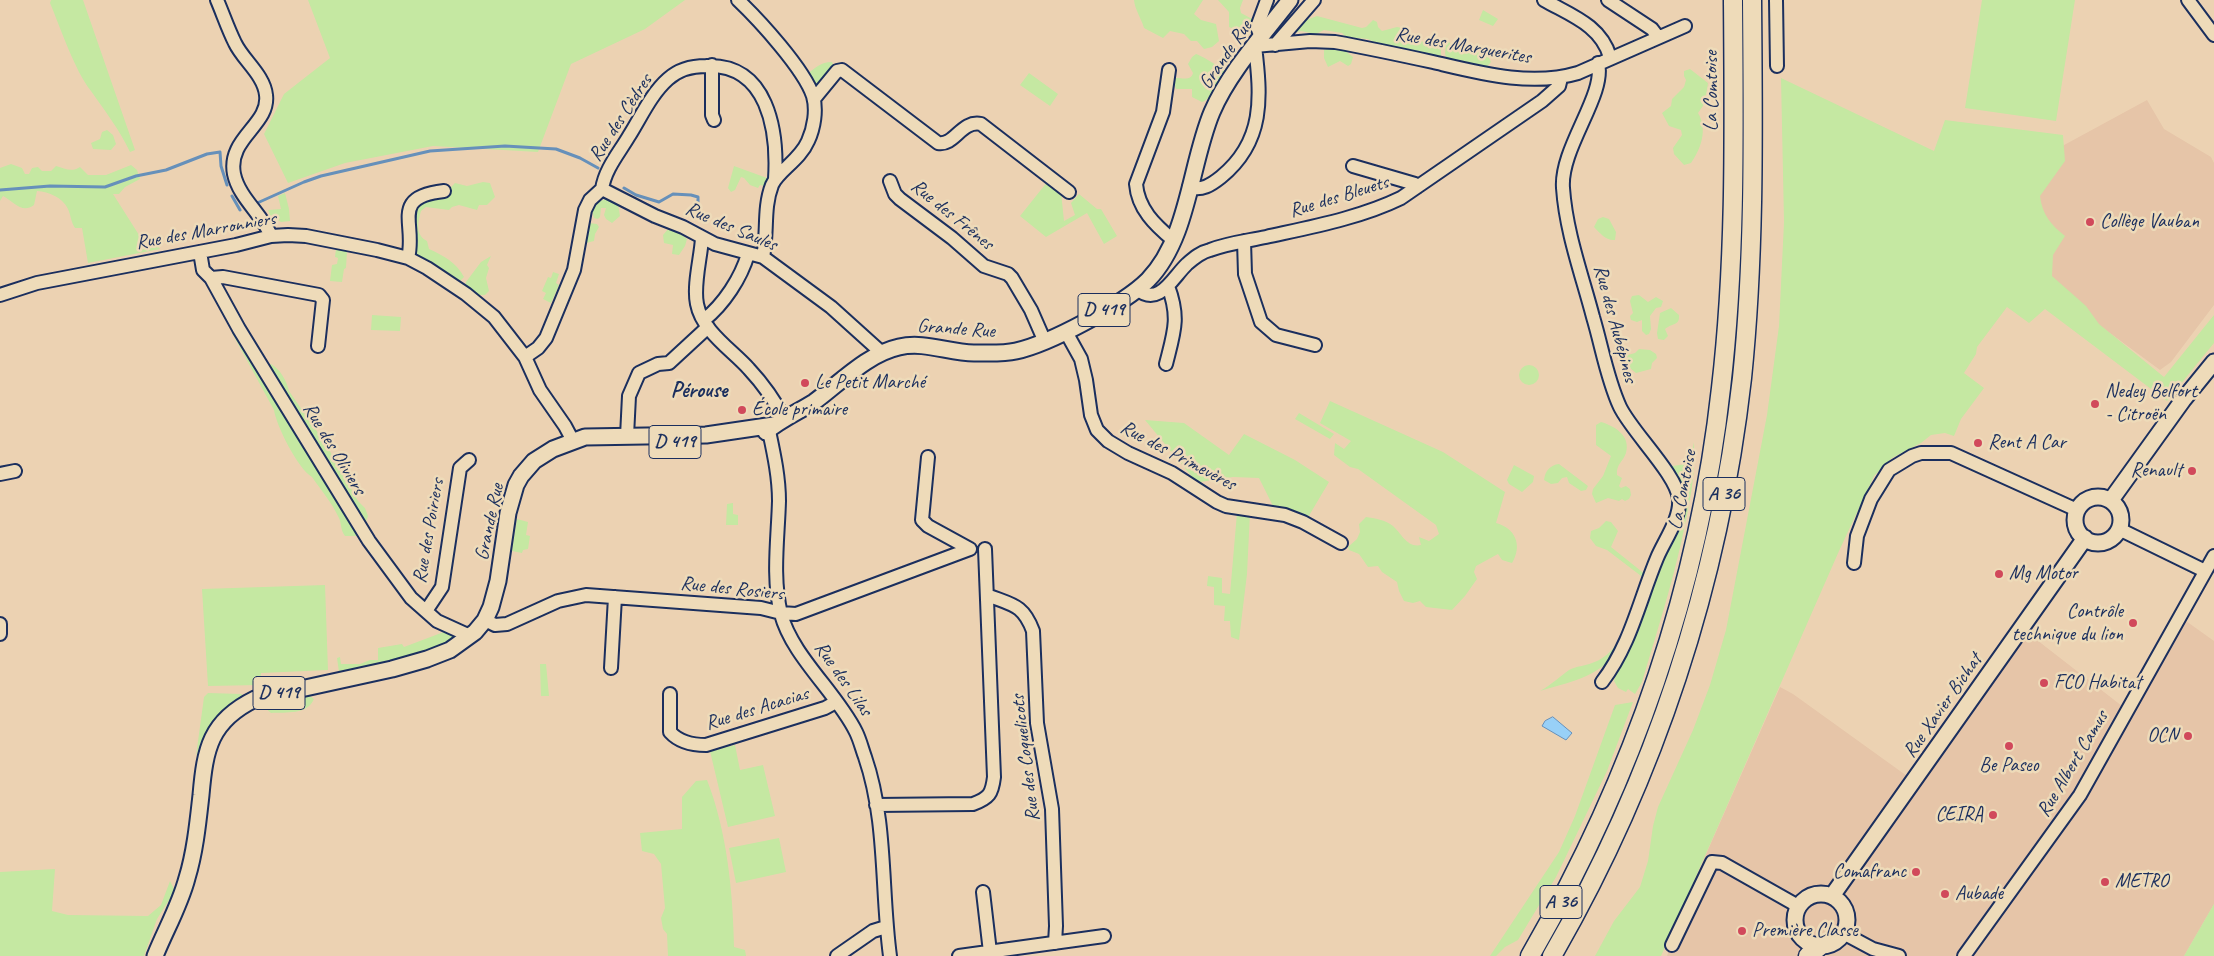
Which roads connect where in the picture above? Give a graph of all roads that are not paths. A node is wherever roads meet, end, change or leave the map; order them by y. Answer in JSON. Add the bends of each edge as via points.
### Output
{"nodes":[{"id":1,"x":217,"y":0,"type":"edge"},
{"id":2,"x":738,"y":0,"type":"edge"},
{"id":3,"x":1267,"y":0,"type":"edge"},
{"id":4,"x":1314,"y":0,"type":"edge"},
{"id":5,"x":1544,"y":0,"type":"edge"},
{"id":6,"x":1608,"y":0,"type":"edge"},
{"id":7,"x":1724,"y":0,"type":"edge"},
{"id":8,"x":1733,"y":0,"type":"edge"},
{"id":9,"x":1752,"y":0,"type":"edge"},
{"id":10,"x":1776,"y":0,"type":"edge"},
{"id":11,"x":2188,"y":0,"type":"edge"},
{"id":12,"x":1288,"y":2,"type":"edge"},
{"id":13,"x":1685,"y":26,"type":"dead end"},
{"id":14,"x":2214,"y":35,"type":"edge"},
{"id":15,"x":1658,"y":37,"type":"junction"},
{"id":16,"x":1264,"y":43,"type":"junction"},
{"id":17,"x":1610,"y":57,"type":"junction"},
{"id":18,"x":1598,"y":63,"type":"junction"},
{"id":19,"x":1733,"y":63,"type":"junction"},
{"id":20,"x":712,"y":65,"type":"junction"},
{"id":21,"x":1777,"y":66,"type":"dead end"},
{"id":22,"x":1169,"y":70,"type":"dead end"},
{"id":23,"x":1561,"y":78,"type":"junction"},
{"id":24,"x":814,"y":99,"type":"junction"},
{"id":25,"x":714,"y":120,"type":"dead end"},
{"id":26,"x":1353,"y":166,"type":"dead end"},
{"id":27,"x":775,"y":178,"type":"junction"},
{"id":28,"x":890,"y":181,"type":"dead end"},
{"id":29,"x":1190,"y":187,"type":"junction"},
{"id":30,"x":1417,"y":187,"type":"junction"},
{"id":31,"x":602,"y":189,"type":"junction"},
{"id":32,"x":444,"y":191,"type":"dead end"},
{"id":33,"x":1069,"y":192,"type":"dead end"},
{"id":34,"x":271,"y":236,"type":"junction"},
{"id":35,"x":702,"y":238,"type":"junction"},
{"id":36,"x":1174,"y":240,"type":"junction"},
{"id":37,"x":1244,"y":241,"type":"junction"},
{"id":38,"x":200,"y":252,"type":"junction"},
{"id":39,"x":748,"y":254,"type":"junction"},
{"id":40,"x":763,"y":257,"type":"junction"},
{"id":41,"x":408,"y":258,"type":"junction"},
{"id":42,"x":204,"y":274,"type":"junction"},
{"id":43,"x":1168,"y":286,"type":"junction"},
{"id":44,"x":1137,"y":290,"type":"junction"},
{"id":45,"x":0,"y":295,"type":"edge"},
{"id":46,"x":706,"y":324,"type":"junction"},
{"id":47,"x":1066,"y":332,"type":"junction"},
{"id":48,"x":1045,"y":342,"type":"junction"},
{"id":49,"x":1315,"y":345,"type":"dead end"},
{"id":50,"x":318,"y":346,"type":"dead end"},
{"id":51,"x":882,"y":353,"type":"junction"},
{"id":52,"x":525,"y":357,"type":"junction"},
{"id":53,"x":2214,"y":362,"type":"edge"},
{"id":54,"x":1166,"y":364,"type":"dead end"},
{"id":55,"x":774,"y":425,"type":"junction"},
{"id":56,"x":627,"y":436,"type":"junction"},
{"id":57,"x":573,"y":441,"type":"junction"},
{"id":58,"x":928,"y":457,"type":"dead end"},
{"id":59,"x":469,"y":460,"type":"dead end"},
{"id":60,"x":15,"y":471,"type":"dead end"},
{"id":61,"x":0,"y":474,"type":"edge"},
{"id":62,"x":2111,"y":500,"type":"junction"},
{"id":63,"x":2078,"y":510,"type":"junction"},
{"id":64,"x":2119,"y":529,"type":"junction"},
{"id":65,"x":2085,"y":538,"type":"junction"},
{"id":66,"x":1341,"y":543,"type":"dead end"},
{"id":67,"x":985,"y":549,"type":"dead end"},
{"id":68,"x":2214,"y":556,"type":"edge"},
{"id":69,"x":1854,"y":563,"type":"dead end"},
{"id":70,"x":2205,"y":571,"type":"junction"},
{"id":71,"x":987,"y":595,"type":"junction"},
{"id":72,"x":615,"y":597,"type":"junction"},
{"id":73,"x":426,"y":611,"type":"junction"},
{"id":74,"x":781,"y":613,"type":"junction"},
{"id":75,"x":485,"y":620,"type":"junction"},
{"id":76,"x":0,"y":624,"type":"edge"},
{"id":77,"x":0,"y":634,"type":"edge"},
{"id":78,"x":470,"y":636,"type":"junction"},
{"id":79,"x":611,"y":668,"type":"dead end"},
{"id":80,"x":1602,"y":682,"type":"dead end"},
{"id":81,"x":670,"y":694,"type":"dead end"},
{"id":82,"x":836,"y":702,"type":"junction"},
{"id":83,"x":876,"y":805,"type":"junction"},
{"id":84,"x":983,"y":892,"type":"dead end"},
{"id":85,"x":1832,"y":896,"type":"junction"},
{"id":86,"x":1798,"y":906,"type":"junction"},
{"id":87,"x":886,"y":927,"type":"junction"},
{"id":88,"x":1843,"y":933,"type":"junction"},
{"id":89,"x":1104,"y":936,"type":"dead end"},
{"id":90,"x":1055,"y":943,"type":"junction"},
{"id":91,"x":1672,"y":945,"type":"dead end"},
{"id":92,"x":1814,"y":951,"type":"edge"},
{"id":93,"x":990,"y":952,"type":"junction"},
{"id":94,"x":155,"y":956,"type":"edge"},
{"id":95,"x":837,"y":956,"type":"edge"},
{"id":96,"x":890,"y":956,"type":"edge"},
{"id":97,"x":959,"y":956,"type":"edge"},
{"id":98,"x":1530,"y":956,"type":"edge"},
{"id":99,"x":1552,"y":956,"type":"edge"},
{"id":100,"x":1899,"y":956,"type":"edge"},
{"id":101,"x":1964,"y":956,"type":"edge"}],
"edges":[{"from":1,"to":34,"type":"street","via":[[235,44],[266,92],[263,113],[240,143],[233,167],[240,188]]},
{"from":2,"to":24,"type":"street","via":[[795,66]]},
{"from":3,"to":16,"type":"street","via":[[1257,27]]},
{"from":4,"to":16,"type":"street"},
{"from":5,"to":17,"type":"street","via":[[1588,24],[1604,41]]},
{"from":6,"to":15,"type":"street","via":[[1652,29]]},
{"from":7,"to":19,"type":"highway"},
{"from":8,"to":19,"type":"highway","name":"La Comtoise","number":"A 36"},
{"from":9,"to":99,"type":"highway","name":"La Comtoise","number":"A 36","via":[[1748,301],[1737,414],[1718,525],[1696,618],[1654,743],[1606,856]]},
{"from":10,"to":21,"type":"street"},
{"from":11,"to":14,"type":"street"},
{"from":12,"to":16,"type":"main road","name":"Grande Rue","number":"D 419"},
{"from":13,"to":15,"type":"street","name":"Rue des Marguerites"},
{"from":15,"to":17,"type":"street","name":"Rue des Marguerites"},
{"from":16,"to":23,"type":"street","name":"Rue des Marguerites","via":[[1335,42],[1495,75]]},
{"from":16,"to":29,"type":"main road","name":"Grande Rue","number":"D 419","via":[[1228,84],[1213,110]]},
{"from":16,"to":29,"type":"street","via":[[1256,121],[1249,143],[1234,165],[1213,183],[1201,189]]},
{"from":17,"to":18,"type":"street","name":"Rue des Marguerites"},
{"from":18,"to":23,"type":"street","name":"Rue des Marguerites"},
{"from":18,"to":80,"type":"street","name":"Rue des Aubépines","via":[[1599,77],[1563,172],[1570,228],[1614,392],[1628,421],[1678,493],[1677,513],[1624,648]]},
{"from":19,"to":98,"type":"highway","name":"La Comtoise","number":"A 36","via":[[1732,218],[1726,333],[1716,426],[1697,534],[1668,644],[1638,733],[1588,847]]},
{"from":20,"to":25,"type":"street"},
{"from":20,"to":27,"type":"street","name":"Rue des Cèdres","via":[[732,69],[760,94],[774,128]]},
{"from":20,"to":31,"type":"street","name":"Rue des Cèdres","via":[[691,66],[668,79],[657,91],[612,164]]},
{"from":22,"to":36,"type":"street","via":[[1163,112],[1136,184],[1137,197],[1149,217]]},
{"from":23,"to":30,"type":"street","name":"Rue des Bleuets","via":[[1559,86],[1542,101]]},
{"from":24,"to":27,"type":"street","via":[[814,125],[808,143],[792,164]]},
{"from":24,"to":33,"type":"street","via":[[837,70],[842,70],[938,143],[948,142],[971,124],[981,124]]},
{"from":26,"to":30,"type":"street"},
{"from":27,"to":40,"type":"street","name":"Rue des Cèdres","via":[[766,212]]},
{"from":28,"to":48,"type":"street","name":"Rue des Frênes","via":[[900,199],[971,256],[984,266],[1012,278]]},
{"from":29,"to":36,"type":"main road","name":"Grande Rue","number":"D 419"},
{"from":30,"to":37,"type":"street","name":"Rue des Bleuets","via":[[1378,208]]},
{"from":31,"to":35,"type":"street","name":"Rue des Saules"},
{"from":31,"to":52,"type":"street","name":"Rue des Cèdres","via":[[585,210],[574,270],[563,300],[542,344]]},
{"from":32,"to":41,"type":"street","via":[[425,193],[412,202],[408,217]]},
{"from":34,"to":38,"type":"street","name":"Rue des Marronniers"},
{"from":34,"to":41,"type":"street","name":"Rue des Marronniers","via":[[306,236]]},
{"from":35,"to":39,"type":"street","name":"Rue des Saules"},
{"from":35,"to":46,"type":"street","via":[[696,299]]},
{"from":36,"to":44,"type":"main road","name":"Grande Rue","number":"D 419","via":[[1157,270]]},
{"from":37,"to":43,"type":"street","name":"Rue des Bleuets","via":[[1205,251],[1186,265]]},
{"from":37,"to":49,"type":"street","via":[[1245,274],[1261,322],[1276,335]]},
{"from":38,"to":42,"type":"street","name":"Rue des Oliviers"},
{"from":38,"to":45,"type":"street","name":"Rue des Marronniers","via":[[37,283]]},
{"from":39,"to":40,"type":"street","name":"Rue des Saules"},
{"from":39,"to":46,"type":"street","via":[[741,273]]},
{"from":40,"to":51,"type":"street","name":"Rue des Saules","via":[[810,290]]},
{"from":41,"to":52,"type":"street","name":"Rue des Marronniers","via":[[453,285],[487,311],[504,327]]},
{"from":42,"to":50,"type":"street","via":[[319,295],[323,300]]},
{"from":42,"to":73,"type":"street","name":"Rue des Oliviers","via":[[369,541],[411,598]]},
{"from":43,"to":44,"type":"street","name":"Rue des Bleuets","via":[[1152,296]]},
{"from":43,"to":54,"type":"street","via":[[1176,312]]},
{"from":44,"to":47,"type":"main road","name":"Grande Rue","number":"D 419"},
{"from":46,"to":55,"type":"street","name":"Rue des Lilas","via":[[772,396]]},
{"from":46,"to":56,"type":"street","via":[[668,363],[639,373],[632,387]]},
{"from":47,"to":48,"type":"main road","name":"Grande Rue","number":"D 419"},
{"from":47,"to":66,"type":"street","name":"Rue des Primevères","via":[[1081,359],[1094,425],[1108,441],[1128,454],[1172,473],[1226,506],[1285,515]]},
{"from":48,"to":51,"type":"main road","name":"Grande Rue","number":"D 419","via":[[1006,352],[972,353],[916,345]]},
{"from":51,"to":55,"type":"main road","name":"Grande Rue","number":"D 419"},
{"from":52,"to":57,"type":"street","name":"Rue des Marronniers","via":[[540,390]]},
{"from":53,"to":62,"type":"main road"},
{"from":55,"to":56,"type":"main road","via":[[706,435]]},
{"from":55,"to":57,"type":"main road","name":"Grande Rue","number":"D 419","via":[[744,439],[712,443]]},
{"from":55,"to":74,"type":"street","name":"Rue des Lilas","via":[[779,501],[776,578]]},
{"from":56,"to":57,"type":"main road","via":[[585,437]]},
{"from":57,"to":75,"type":"main road","name":"Grande Rue","number":"D 419","via":[[543,454],[521,476],[512,496],[498,581]]},
{"from":58,"to":74,"type":"street","name":"Rue des Rosiers","via":[[922,520],[970,550],[796,614]]},
{"from":59,"to":73,"type":"street","name":"Rue des Poiriers","via":[[460,468],[442,588]]},
{"from":60,"to":61,"type":"street"},
{"from":62,"to":63,"type":"main road","via":[[2104,497],[2088,499]]},
{"from":62,"to":64,"type":"main road","via":[[2119,510]]},
{"from":63,"to":65,"type":"main road","via":[[2076,526]]},
{"from":63,"to":69,"type":"street","via":[[1951,453],[1921,453],[1889,470],[1871,499],[1857,536]]},
{"from":64,"to":65,"type":"main road","via":[[2108,540],[2092,542]]},
{"from":64,"to":70,"type":"street"},
{"from":65,"to":85,"type":"main road","name":"Rue Xavier Bichat"},
{"from":67,"to":71,"type":"street"},
{"from":68,"to":70,"type":"street","name":"Rue Albert Camus"},
{"from":70,"to":101,"type":"street","name":"Rue Albert Camus","via":[[2080,795]]},
{"from":71,"to":83,"type":"street","via":[[992,791],[984,800],[973,804]]},
{"from":71,"to":90,"type":"street","name":"Rue des Coquelicots","via":[[1021,608],[1033,631],[1037,723],[1052,809]]},
{"from":72,"to":74,"type":"street","name":"Rue des Rosiers","via":[[761,608]]},
{"from":72,"to":75,"type":"street","name":"Rue des Rosiers","via":[[586,595],[558,601],[502,626]]},
{"from":72,"to":79,"type":"street"},
{"from":73,"to":78,"type":"street","name":"Rue des Oliviers","via":[[437,621]]},
{"from":74,"to":82,"type":"street","name":"Rue des Lilas","via":[[792,639]]},
{"from":75,"to":78,"type":"main road","name":"Grande Rue","number":"D 419"},
{"from":76,"to":77,"type":"street"},
{"from":78,"to":94,"type":"main road","name":"Grande Rue","number":"D 419","via":[[450,650],[428,659],[255,699],[239,706],[224,719],[213,734],[205,756],[187,879]]},
{"from":81,"to":82,"type":"street","name":"Rue des Acacias","via":[[670,732],[675,738],[706,746]]},
{"from":82,"to":83,"type":"street","name":"Rue des Lilas","via":[[856,732],[873,780]]},
{"from":83,"to":87,"type":"street","name":"Rue des Lilas"},
{"from":84,"to":93,"type":"street"},
{"from":85,"to":86,"type":"main road","via":[[1813,895]]},
{"from":85,"to":88,"type":"main road","via":[[1844,908]]},
{"from":86,"to":91,"type":"street","via":[[1722,863],[1712,862]]},
{"from":86,"to":92,"type":"main road","via":[[1795,924]]},
{"from":87,"to":95,"type":"street","via":[[873,931]]},
{"from":87,"to":96,"type":"street","name":"Rue des Lilas"},
{"from":88,"to":92,"type":"main road","via":[[1832,943]]},
{"from":88,"to":100,"type":"street","via":[[1873,949]]},
{"from":89,"to":90,"type":"street"},
{"from":90,"to":93,"type":"street"},
{"from":93,"to":97,"type":"street"}]}
